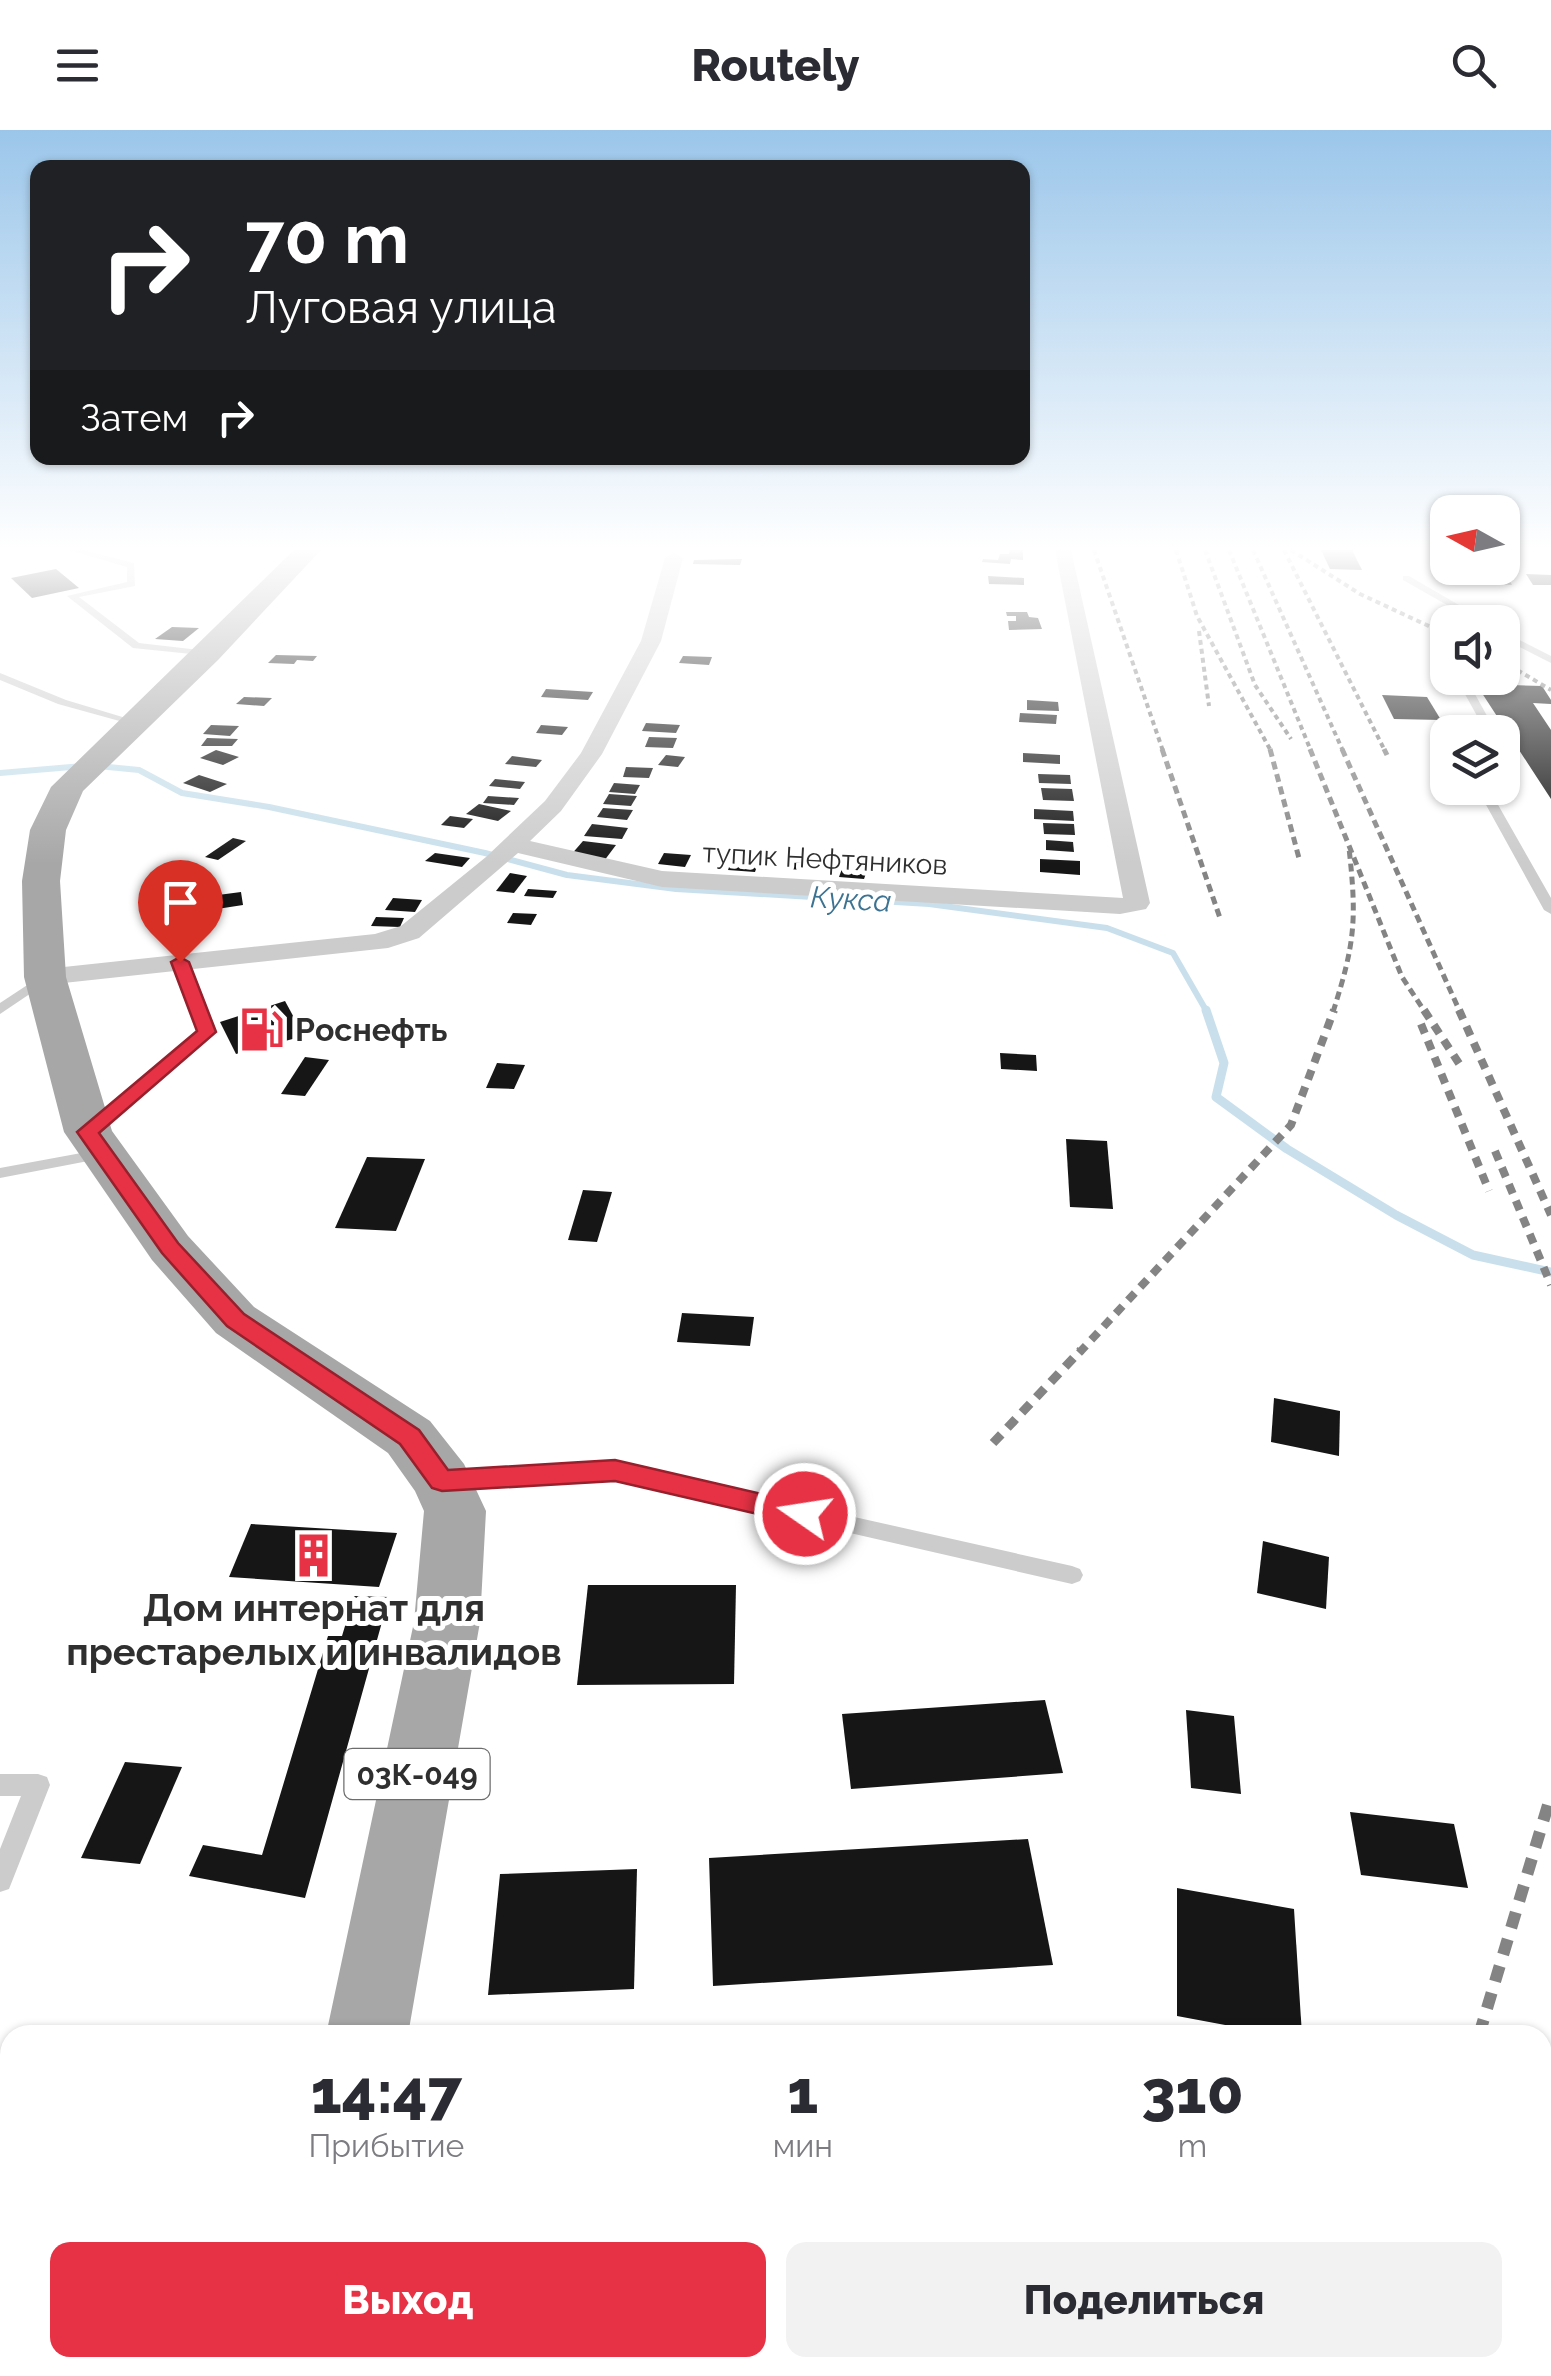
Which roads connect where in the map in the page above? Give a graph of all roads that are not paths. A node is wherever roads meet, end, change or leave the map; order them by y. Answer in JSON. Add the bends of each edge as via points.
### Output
{"nodes":[{"id":1,"x":207,"y":655,"type":"edge"},
{"id":2,"x":644,"y":655,"type":"edge"},
{"id":3,"x":1086,"y":655,"type":"edge"},
{"id":4,"x":2,"y":679,"type":"edge"},
{"id":5,"x":134,"y":722,"type":"junction"},
{"id":6,"x":1492,"y":805,"type":"edge"},
{"id":7,"x":505,"y":853,"type":"junction"},
{"id":8,"x":1551,"y":910,"type":"edge"},
{"id":9,"x":180,"y":962,"type":"junction"},
{"id":10,"x":45,"y":977,"type":"junction"},
{"id":11,"x":0,"y":1010,"type":"edge"},
{"id":12,"x":96,"y":1143,"type":"junction"},
{"id":13,"x":0,"y":1173,"type":"edge"},
{"id":14,"x":448,"y":1496,"type":"junction"},
{"id":15,"x":1072,"y":1575,"type":"dead end"},
{"id":16,"x":0,"y":1785,"type":"edge"},
{"id":17,"x":0,"y":1880,"type":"edge"},
{"id":18,"x":369,"y":2025,"type":"edge"}],
"edges":[{"from":1,"to":5,"type":"main road"},
{"from":2,"to":7,"type":"street","via":[[591,754],[553,806]]},
{"from":3,"to":7,"type":"street","name":"тупик Нефтяников","via":[[1137,904],[662,879]]},
{"from":4,"to":5,"type":"lane"},
{"from":5,"to":10,"type":"main road","via":[[58,801],[42,881]]},
{"from":6,"to":8,"type":"lane"},
{"from":7,"to":9,"type":"street","via":[[410,932],[378,942]]},
{"from":9,"to":10,"type":"street"},
{"from":9,"to":12,"type":"lane","via":[[207,1032]]},
{"from":10,"to":11,"type":"lane"},
{"from":10,"to":12,"type":"main road"},
{"from":12,"to":13,"type":"lane"},
{"from":12,"to":14,"type":"main road","via":[[170,1248],[235,1320],[410,1437]]},
{"from":14,"to":15,"type":"lane","via":[[615,1470]]},
{"from":14,"to":18,"type":"main road","number":"03К-049","via":[[447,1622]]},
{"from":16,"to":17,"type":"lane","via":[[38,1785]]}]}
